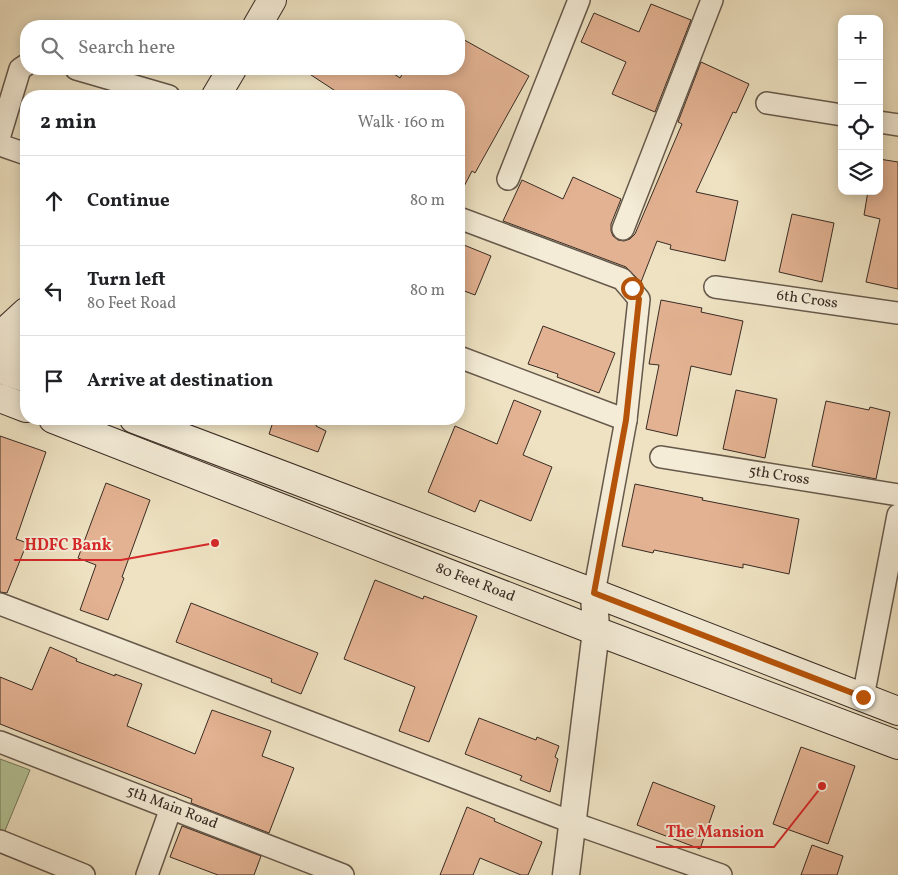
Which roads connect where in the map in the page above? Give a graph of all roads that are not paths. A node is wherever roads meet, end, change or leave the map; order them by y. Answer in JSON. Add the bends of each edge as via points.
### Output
{"nodes":[{"id":1,"x":272,"y":0,"type":"edge"},
{"id":2,"x":579,"y":0,"type":"edge"},
{"id":3,"x":712,"y":0,"type":"edge"},
{"id":4,"x":260,"y":20,"type":"edge"},
{"id":5,"x":20,"y":69,"type":"edge"},
{"id":6,"x":97,"y":75,"type":"edge"},
{"id":7,"x":228,"y":75,"type":"edge"},
{"id":8,"x":148,"y":90,"type":"edge"},
{"id":9,"x":220,"y":90,"type":"edge"},
{"id":10,"x":767,"y":103,"type":"dead end"},
{"id":11,"x":838,"y":114,"type":"edge"},
{"id":12,"x":883,"y":123,"type":"edge"},
{"id":13,"x":898,"y":125,"type":"edge"},
{"id":14,"x":0,"y":135,"type":"edge"},
{"id":15,"x":0,"y":145,"type":"edge"},
{"id":16,"x":20,"y":152,"type":"edge"},
{"id":17,"x":508,"y":180,"type":"dead end"},
{"id":18,"x":465,"y":220,"type":"edge"},
{"id":19,"x":623,"y":229,"type":"dead end"},
{"id":20,"x":716,"y":287,"type":"dead end"},
{"id":21,"x":898,"y":312,"type":"edge"},
{"id":22,"x":20,"y":318,"type":"edge"},
{"id":23,"x":0,"y":336,"type":"edge"},
{"id":24,"x":20,"y":346,"type":"edge"},
{"id":25,"x":465,"y":359,"type":"edge"},
{"id":26,"x":0,"y":364,"type":"edge"},
{"id":27,"x":0,"y":369,"type":"edge"},
{"id":28,"x":20,"y":376,"type":"edge"},
{"id":29,"x":0,"y":398,"type":"edge"},
{"id":30,"x":20,"y":406,"type":"edge"},
{"id":31,"x":626,"y":420,"type":"junction"},
{"id":32,"x":67,"y":425,"type":"edge"},
{"id":33,"x":150,"y":425,"type":"edge"},
{"id":34,"x":661,"y":457,"type":"dead end"},
{"id":35,"x":898,"y":495,"type":"edge"},
{"id":36,"x":898,"y":515,"type":"edge"},
{"id":37,"x":594,"y":593,"type":"junction"},
{"id":38,"x":0,"y":604,"type":"edge"},
{"id":39,"x":596,"y":631,"type":"junction"},
{"id":40,"x":863,"y":697,"type":"junction"},
{"id":41,"x":898,"y":711,"type":"edge"},
{"id":42,"x":0,"y":742,"type":"edge"},
{"id":43,"x":898,"y":745,"type":"edge"},
{"id":44,"x":171,"y":808,"type":"junction"},
{"id":45,"x":573,"y":823,"type":"junction"},
{"id":46,"x":0,"y":841,"type":"edge"},
{"id":47,"x":699,"y":871,"type":"edge"},
{"id":48,"x":84,"y":875,"type":"edge"},
{"id":49,"x":147,"y":875,"type":"edge"},
{"id":50,"x":343,"y":875,"type":"edge"},
{"id":51,"x":566,"y":875,"type":"edge"},
{"id":52,"x":721,"y":875,"type":"edge"}],
"edges":[{"from":1,"to":4,"type":"main road"},
{"from":2,"to":17,"type":"street"},
{"from":3,"to":19,"type":"street"},
{"from":5,"to":14,"type":"street"},
{"from":6,"to":8,"type":"street"},
{"from":7,"to":9,"type":"main road"},
{"from":10,"to":11,"type":"street"},
{"from":12,"to":13,"type":"street"},
{"from":15,"to":16,"type":"street"},
{"from":18,"to":31,"type":"street","via":[[622,279],[632,288],[639,299]]},
{"from":20,"to":21,"type":"street","name":"6th Cross"},
{"from":22,"to":23,"type":"main road"},
{"from":24,"to":26,"type":"main road"},
{"from":25,"to":31,"type":"street"},
{"from":27,"to":28,"type":"main road"},
{"from":29,"to":30,"type":"main road"},
{"from":31,"to":37,"type":"street"},
{"from":32,"to":39,"type":"main road","name":"80 Feet Road"},
{"from":33,"to":37,"type":"main road"},
{"from":34,"to":35,"type":"street","name":"5th Cross"},
{"from":36,"to":40,"type":"street"},
{"from":37,"to":39,"type":"street"},
{"from":37,"to":40,"type":"main road"},
{"from":38,"to":45,"type":"street"},
{"from":39,"to":43,"type":"main road","name":"80 Feet Road"},
{"from":39,"to":45,"type":"street"},
{"from":40,"to":41,"type":"main road"},
{"from":42,"to":44,"type":"street","name":"5th Main Road"},
{"from":44,"to":49,"type":"street"},
{"from":44,"to":50,"type":"street","name":"5th Main Road"},
{"from":45,"to":47,"type":"street"},
{"from":45,"to":51,"type":"street"},
{"from":46,"to":48,"type":"street"},
{"from":47,"to":52,"type":"street"}]}
